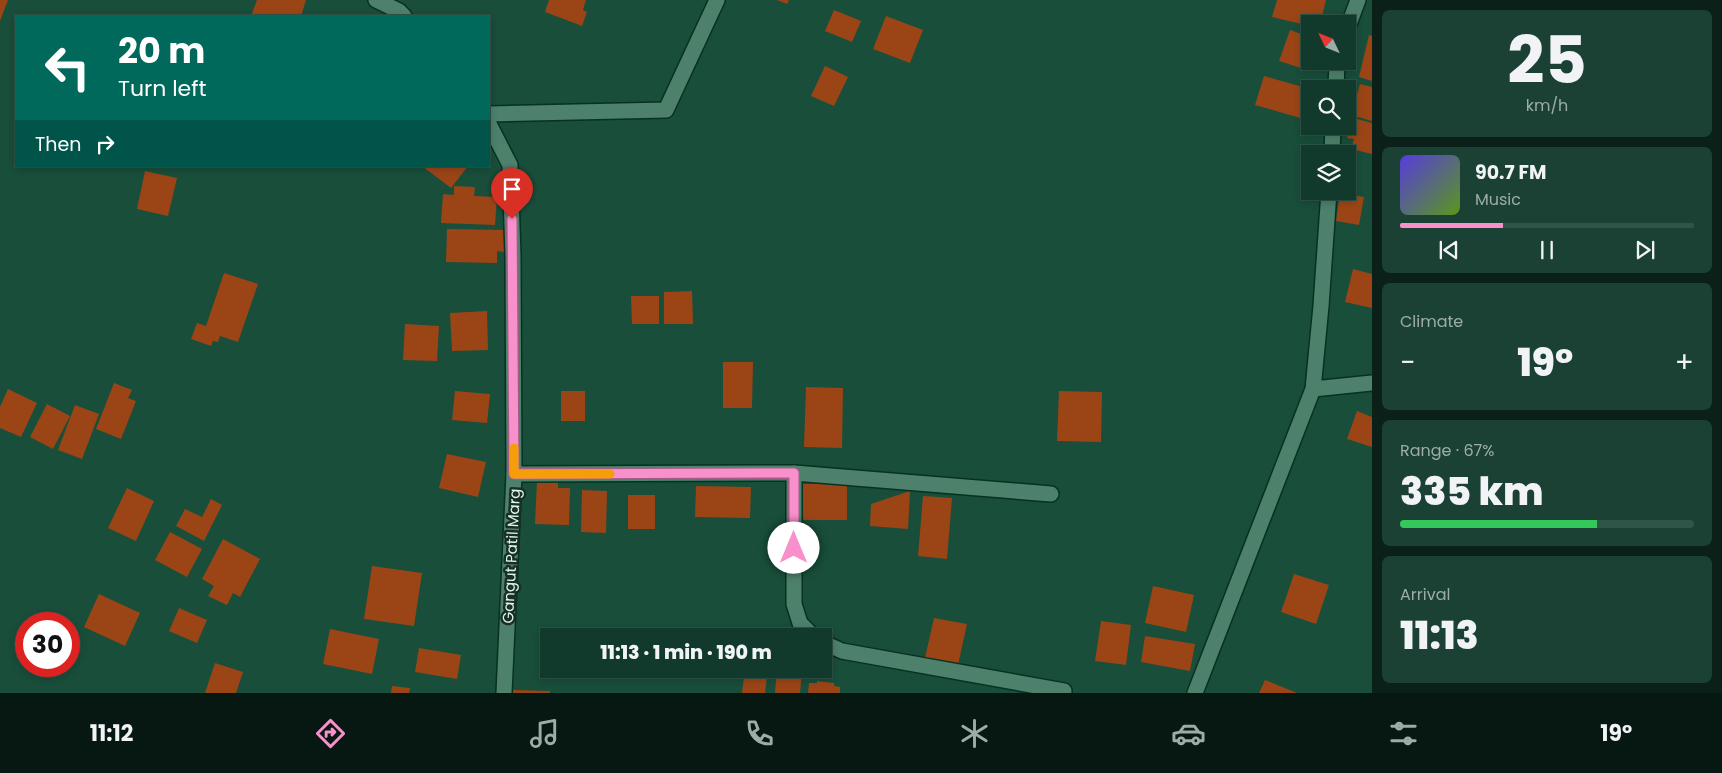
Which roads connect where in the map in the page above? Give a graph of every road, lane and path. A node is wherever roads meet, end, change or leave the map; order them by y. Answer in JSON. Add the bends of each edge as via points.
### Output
{"nodes":[{"id":1,"x":376,"y":0,"type":"edge"},
{"id":2,"x":717,"y":0,"type":"edge"},
{"id":3,"x":1358,"y":0,"type":"edge"},
{"id":4,"x":403,"y":15,"type":"edge"},
{"id":5,"x":1352,"y":15,"type":"edge"},
{"id":6,"x":490,"y":114,"type":"edge"},
{"id":7,"x":490,"y":126,"type":"edge"},
{"id":8,"x":1328,"y":200,"type":"edge"},
{"id":9,"x":1372,"y":383,"type":"edge"},
{"id":10,"x":1313,"y":389,"type":"junction"},
{"id":11,"x":794,"y":473,"type":"junction"},
{"id":12,"x":514,"y":474,"type":"junction"},
{"id":13,"x":1051,"y":494,"type":"dead end"},
{"id":14,"x":805,"y":628,"type":"edge"},
{"id":15,"x":832,"y":647,"type":"edge"},
{"id":16,"x":1064,"y":691,"type":"dead end"},
{"id":17,"x":504,"y":693,"type":"edge"},
{"id":18,"x":1195,"y":693,"type":"edge"}],
"edges":[{"from":1,"to":4,"type":"street"},
{"from":2,"to":6,"type":"street","via":[[666,110]]},
{"from":3,"to":5,"type":"street"},
{"from":7,"to":12,"type":"street","name":"Gangut Patil Marg","via":[[510,165]]},
{"from":8,"to":10,"type":"street"},
{"from":9,"to":10,"type":"street"},
{"from":10,"to":18,"type":"street"},
{"from":11,"to":12,"type":"street"},
{"from":11,"to":13,"type":"street"},
{"from":11,"to":14,"type":"street","via":[[794,604]]},
{"from":12,"to":17,"type":"street","name":"Gangut Patil Marg"},
{"from":15,"to":16,"type":"street"}]}
